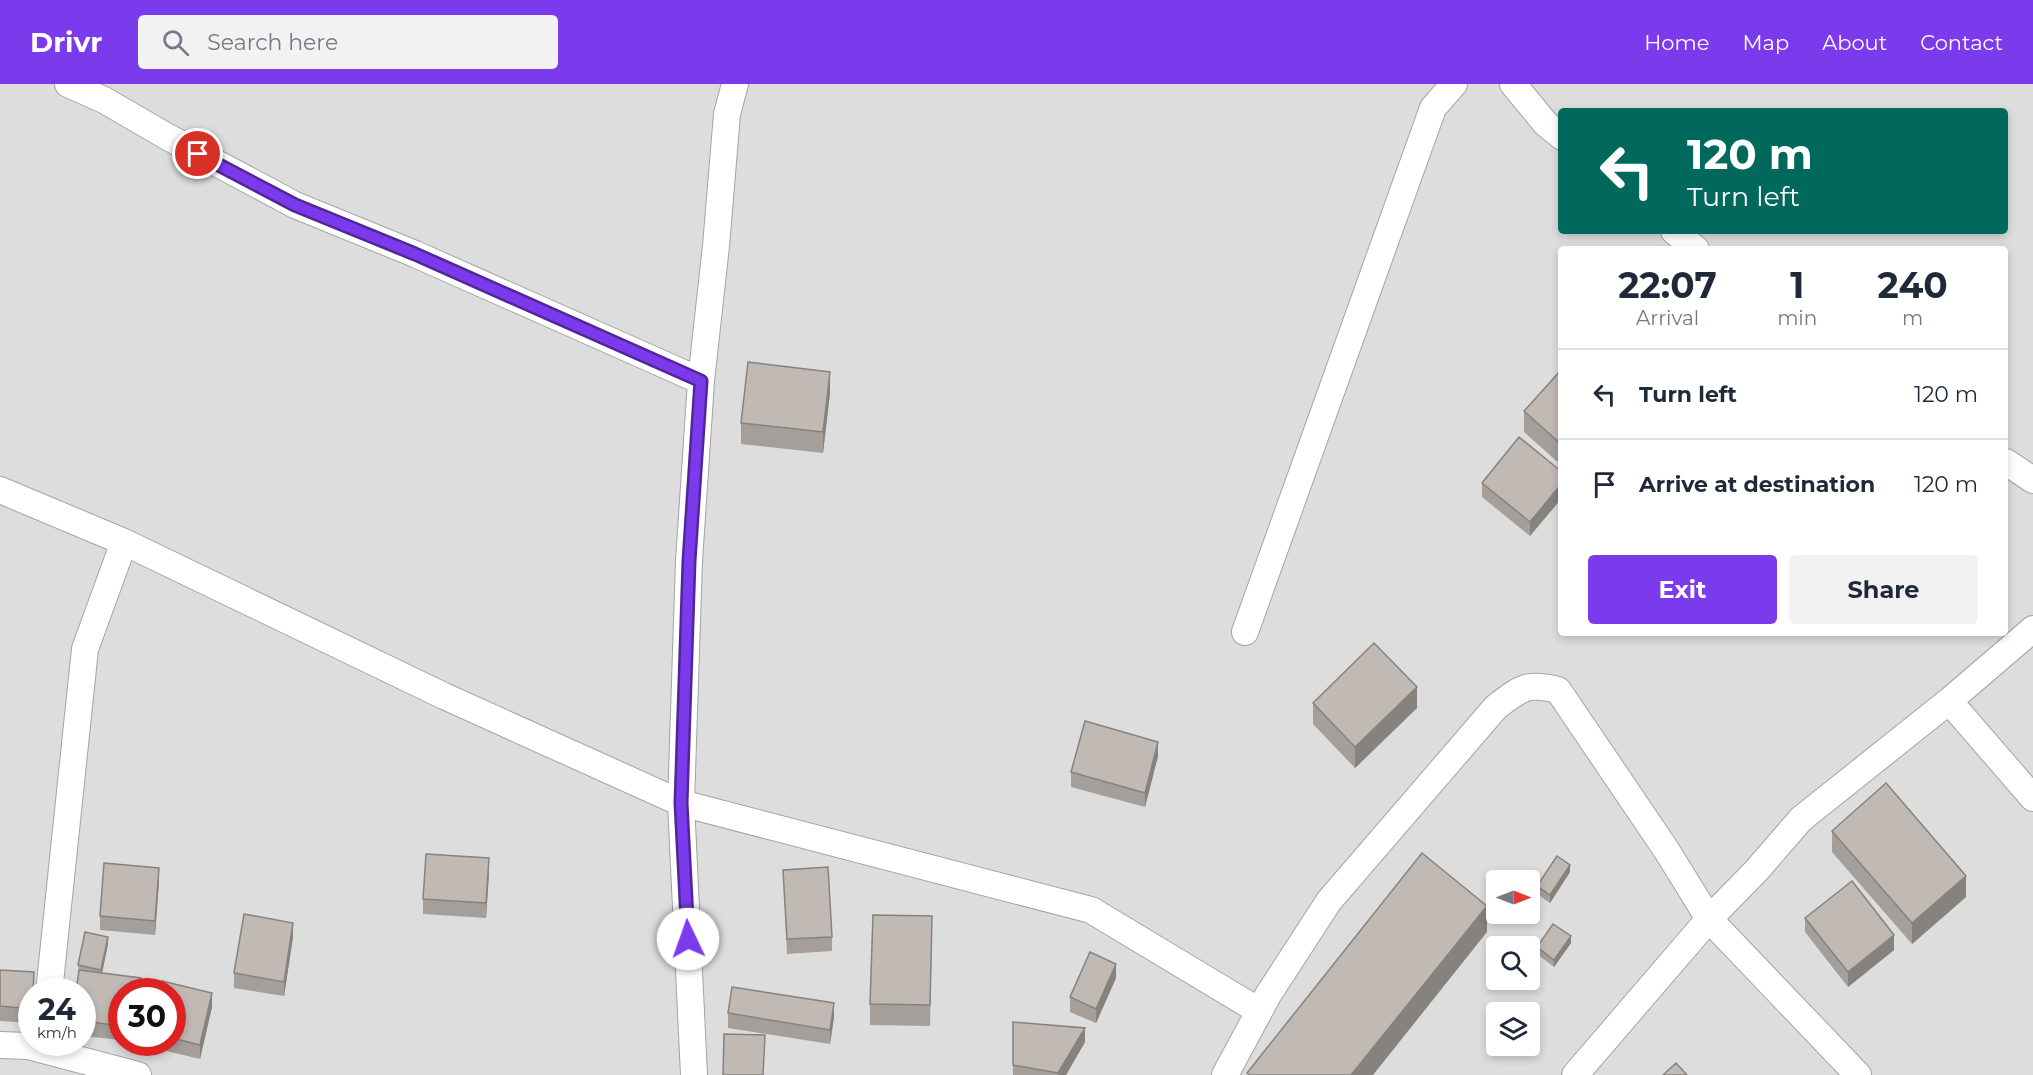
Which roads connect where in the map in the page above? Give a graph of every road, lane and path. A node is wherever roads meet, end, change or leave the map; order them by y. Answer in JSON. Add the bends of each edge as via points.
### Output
{"nodes":[{"id":1,"x":68,"y":84,"type":"edge"},
{"id":2,"x":735,"y":84,"type":"edge"},
{"id":3,"x":1454,"y":84,"type":"edge"},
{"id":4,"x":1512,"y":84,"type":"edge"},
{"id":5,"x":1558,"y":134,"type":"edge"},
{"id":6,"x":1678,"y":234,"type":"edge"},
{"id":7,"x":1692,"y":246,"type":"edge"},
{"id":8,"x":701,"y":381,"type":"junction"},
{"id":9,"x":2008,"y":463,"type":"edge"},
{"id":10,"x":2033,"y":480,"type":"edge"},
{"id":11,"x":0,"y":490,"type":"edge"},
{"id":12,"x":124,"y":542,"type":"junction"},
{"id":13,"x":2033,"y":629,"type":"edge"},
{"id":14,"x":1245,"y":632,"type":"dead end"},
{"id":15,"x":1949,"y":701,"type":"junction"},
{"id":16,"x":2033,"y":798,"type":"edge"},
{"id":17,"x":681,"y":803,"type":"junction"},
{"id":18,"x":1709,"y":919,"type":"junction"},
{"id":19,"x":51,"y":978,"type":"edge"},
{"id":20,"x":1259,"y":1011,"type":"junction"},
{"id":21,"x":0,"y":1045,"type":"edge"},
{"id":22,"x":18,"y":1046,"type":"edge"},
{"id":23,"x":76,"y":1056,"type":"edge"},
{"id":24,"x":138,"y":1075,"type":"edge"},
{"id":25,"x":694,"y":1075,"type":"edge"},
{"id":26,"x":1225,"y":1075,"type":"edge"},
{"id":27,"x":1575,"y":1075,"type":"edge"},
{"id":28,"x":1858,"y":1075,"type":"edge"}],
"edges":[{"from":1,"to":8,"type":"street","via":[[105,99],[295,205]]},
{"from":2,"to":8,"type":"street","via":[[727,114]]},
{"from":3,"to":14,"type":"street","via":[[1433,108]]},
{"from":4,"to":5,"type":"street"},
{"from":6,"to":7,"type":"street"},
{"from":8,"to":17,"type":"street","via":[[689,561]]},
{"from":9,"to":10,"type":"street"},
{"from":11,"to":12,"type":"street"},
{"from":12,"to":17,"type":"street","via":[[444,696]]},
{"from":12,"to":19,"type":"street","via":[[85,649]]},
{"from":13,"to":15,"type":"street"},
{"from":15,"to":16,"type":"street"},
{"from":15,"to":18,"type":"street","via":[[1801,819]]},
{"from":17,"to":20,"type":"street","via":[[1091,910]]},
{"from":17,"to":25,"type":"street"},
{"from":18,"to":20,"type":"street","via":[[1558,690],[1537,685],[1516,692],[1497,707],[1329,902]]},
{"from":18,"to":27,"type":"street"},
{"from":18,"to":28,"type":"street"},
{"from":20,"to":26,"type":"street"},
{"from":21,"to":22,"type":"street"},
{"from":23,"to":24,"type":"street"}]}
